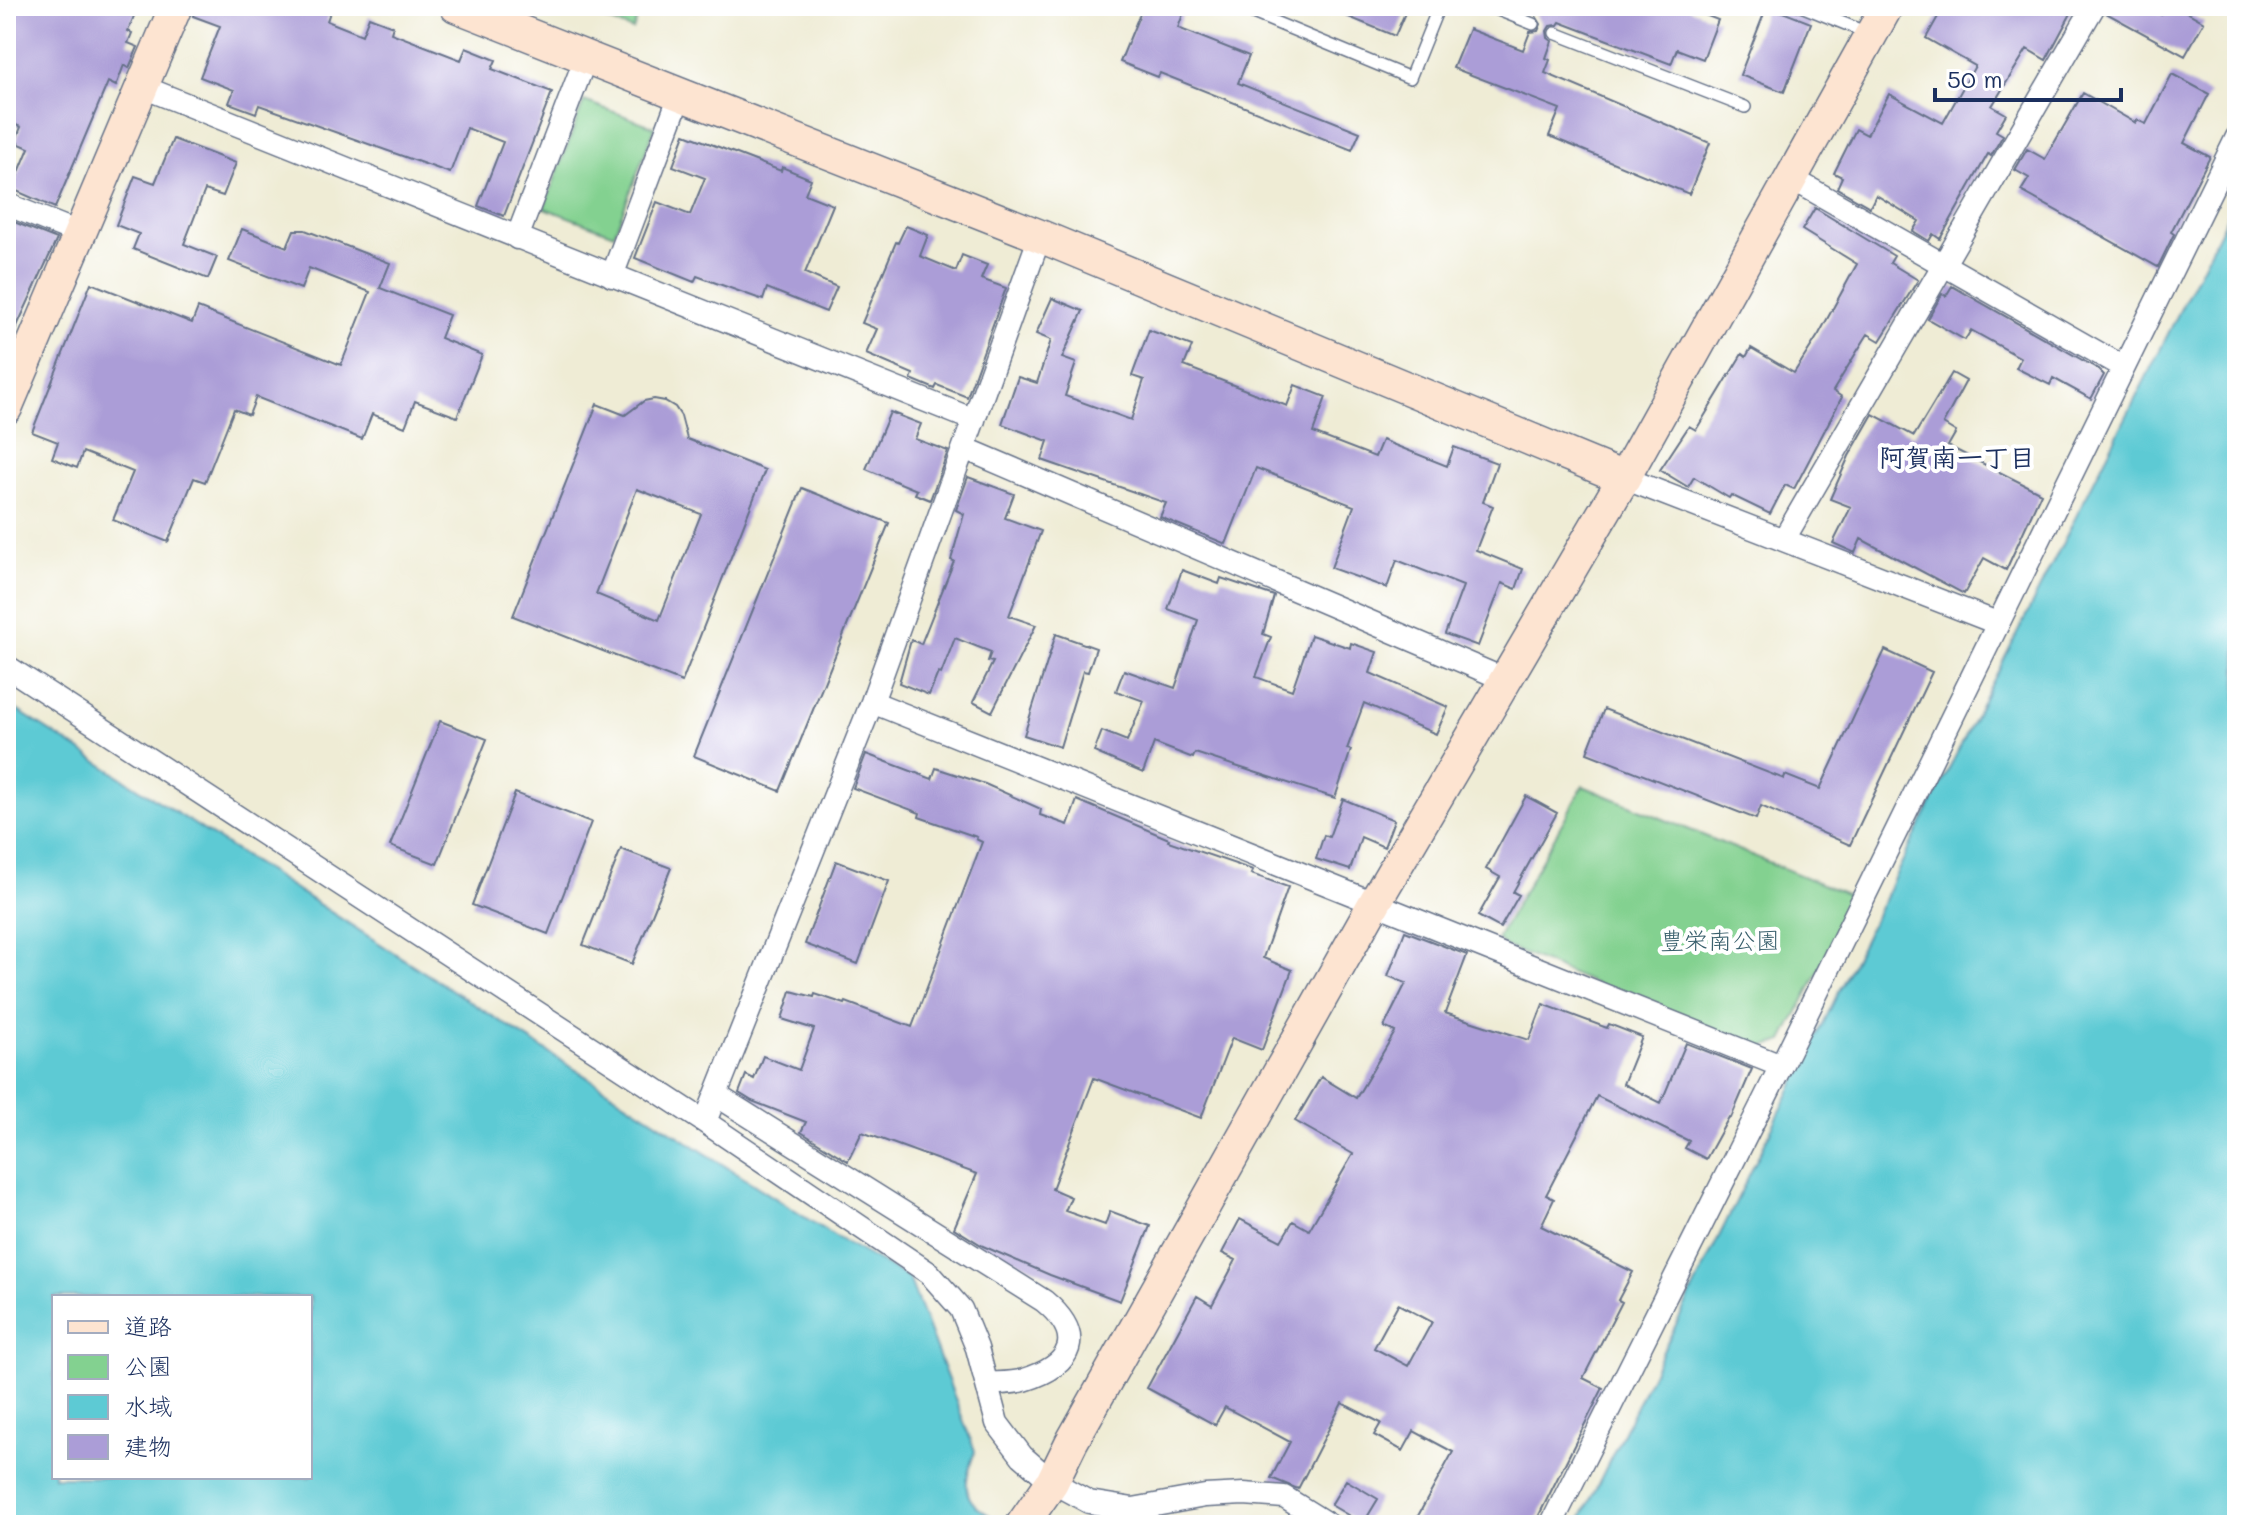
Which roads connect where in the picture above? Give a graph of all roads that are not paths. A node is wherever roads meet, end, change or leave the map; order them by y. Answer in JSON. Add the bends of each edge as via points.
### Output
{"nodes":[{"id":1,"x":176,"y":6,"type":"edge"},
{"id":2,"x":456,"y":6,"type":"edge"},
{"id":3,"x":1236,"y":6,"type":"edge"},
{"id":4,"x":1439,"y":6,"type":"edge"},
{"id":5,"x":1488,"y":6,"type":"edge"},
{"id":6,"x":1801,"y":6,"type":"edge"},
{"id":7,"x":1887,"y":6,"type":"edge"},
{"id":8,"x":2094,"y":6,"type":"edge"},
{"id":9,"x":1533,"y":24,"type":"dead end"},
{"id":10,"x":1555,"y":33,"type":"dead end"},
{"id":11,"x":1871,"y":34,"type":"junction"},
{"id":12,"x":586,"y":57,"type":"junction"},
{"id":13,"x":143,"y":87,"type":"junction"},
{"id":14,"x":680,"y":95,"type":"junction"},
{"id":15,"x":1745,"y":107,"type":"dead end"},
{"id":16,"x":2237,"y":137,"type":"edge"},
{"id":17,"x":1791,"y":178,"type":"junction"},
{"id":18,"x":6,"y":204,"type":"edge"},
{"id":19,"x":81,"y":234,"type":"junction"},
{"id":20,"x":1040,"y":236,"type":"junction"},
{"id":21,"x":517,"y":238,"type":"junction"},
{"id":22,"x":1944,"y":265,"type":"junction"},
{"id":23,"x":612,"y":276,"type":"junction"},
{"id":24,"x":2123,"y":367,"type":"junction"},
{"id":25,"x":6,"y":408,"type":"edge"},
{"id":26,"x":974,"y":420,"type":"junction"},
{"id":27,"x":964,"y":448,"type":"junction"},
{"id":28,"x":1624,"y":478,"type":"junction"},
{"id":29,"x":1784,"y":539,"type":"junction"},
{"id":30,"x":1997,"y":623,"type":"junction"},
{"id":31,"x":6,"y":666,"type":"edge"},
{"id":32,"x":1506,"y":680,"type":"junction"},
{"id":33,"x":872,"y":702,"type":"junction"},
{"id":34,"x":1375,"y":902,"type":"junction"},
{"id":35,"x":1781,"y":1066,"type":"junction"},
{"id":36,"x":716,"y":1095,"type":"junction"},
{"id":37,"x":705,"y":1122,"type":"junction"},
{"id":38,"x":987,"y":1384,"type":"junction"},
{"id":39,"x":1052,"y":1482,"type":"junction"},
{"id":40,"x":1022,"y":1525,"type":"edge"},
{"id":41,"x":1329,"y":1525,"type":"edge"},
{"id":42,"x":1551,"y":1525,"type":"edge"}],
"edges":[{"from":1,"to":13,"type":"street"},
{"from":2,"to":12,"type":"street"},
{"from":3,"to":4,"type":"lane","via":[[1410,78]]},
{"from":5,"to":9,"type":"lane"},
{"from":6,"to":11,"type":"lane"},
{"from":7,"to":11,"type":"street"},
{"from":8,"to":22,"type":"street"},
{"from":10,"to":15,"type":"lane"},
{"from":11,"to":17,"type":"street"},
{"from":12,"to":14,"type":"street"},
{"from":12,"to":21,"type":"street"},
{"from":13,"to":19,"type":"street"},
{"from":13,"to":21,"type":"street"},
{"from":14,"to":20,"type":"street"},
{"from":14,"to":23,"type":"street"},
{"from":16,"to":24,"type":"street"},
{"from":17,"to":22,"type":"street"},
{"from":17,"to":28,"type":"street"},
{"from":18,"to":19,"type":"street"},
{"from":19,"to":25,"type":"street"},
{"from":20,"to":26,"type":"street"},
{"from":20,"to":28,"type":"street"},
{"from":21,"to":23,"type":"street"},
{"from":22,"to":24,"type":"street"},
{"from":22,"to":29,"type":"street"},
{"from":23,"to":26,"type":"street"},
{"from":24,"to":30,"type":"street"},
{"from":26,"to":27,"type":"street"},
{"from":27,"to":32,"type":"street"},
{"from":27,"to":33,"type":"street"},
{"from":28,"to":29,"type":"street"},
{"from":28,"to":32,"type":"street"},
{"from":29,"to":30,"type":"street"},
{"from":30,"to":35,"type":"street"},
{"from":31,"to":37,"type":"street"},
{"from":32,"to":34,"type":"street"},
{"from":33,"to":34,"type":"street"},
{"from":33,"to":36,"type":"street"},
{"from":34,"to":35,"type":"street"},
{"from":34,"to":39,"type":"street"},
{"from":35,"to":42,"type":"street"},
{"from":36,"to":37,"type":"street"},
{"from":36,"to":38,"type":"street","via":[[1060,1314],[1070,1341],[1057,1364],[1021,1381]]},
{"from":37,"to":38,"type":"street","via":[[929,1273],[961,1309]]},
{"from":38,"to":39,"type":"street","via":[[997,1423],[1022,1456]]},
{"from":39,"to":40,"type":"street"},
{"from":39,"to":41,"type":"street","via":[[1089,1502],[1133,1509],[1205,1496],[1284,1497]]}]}
